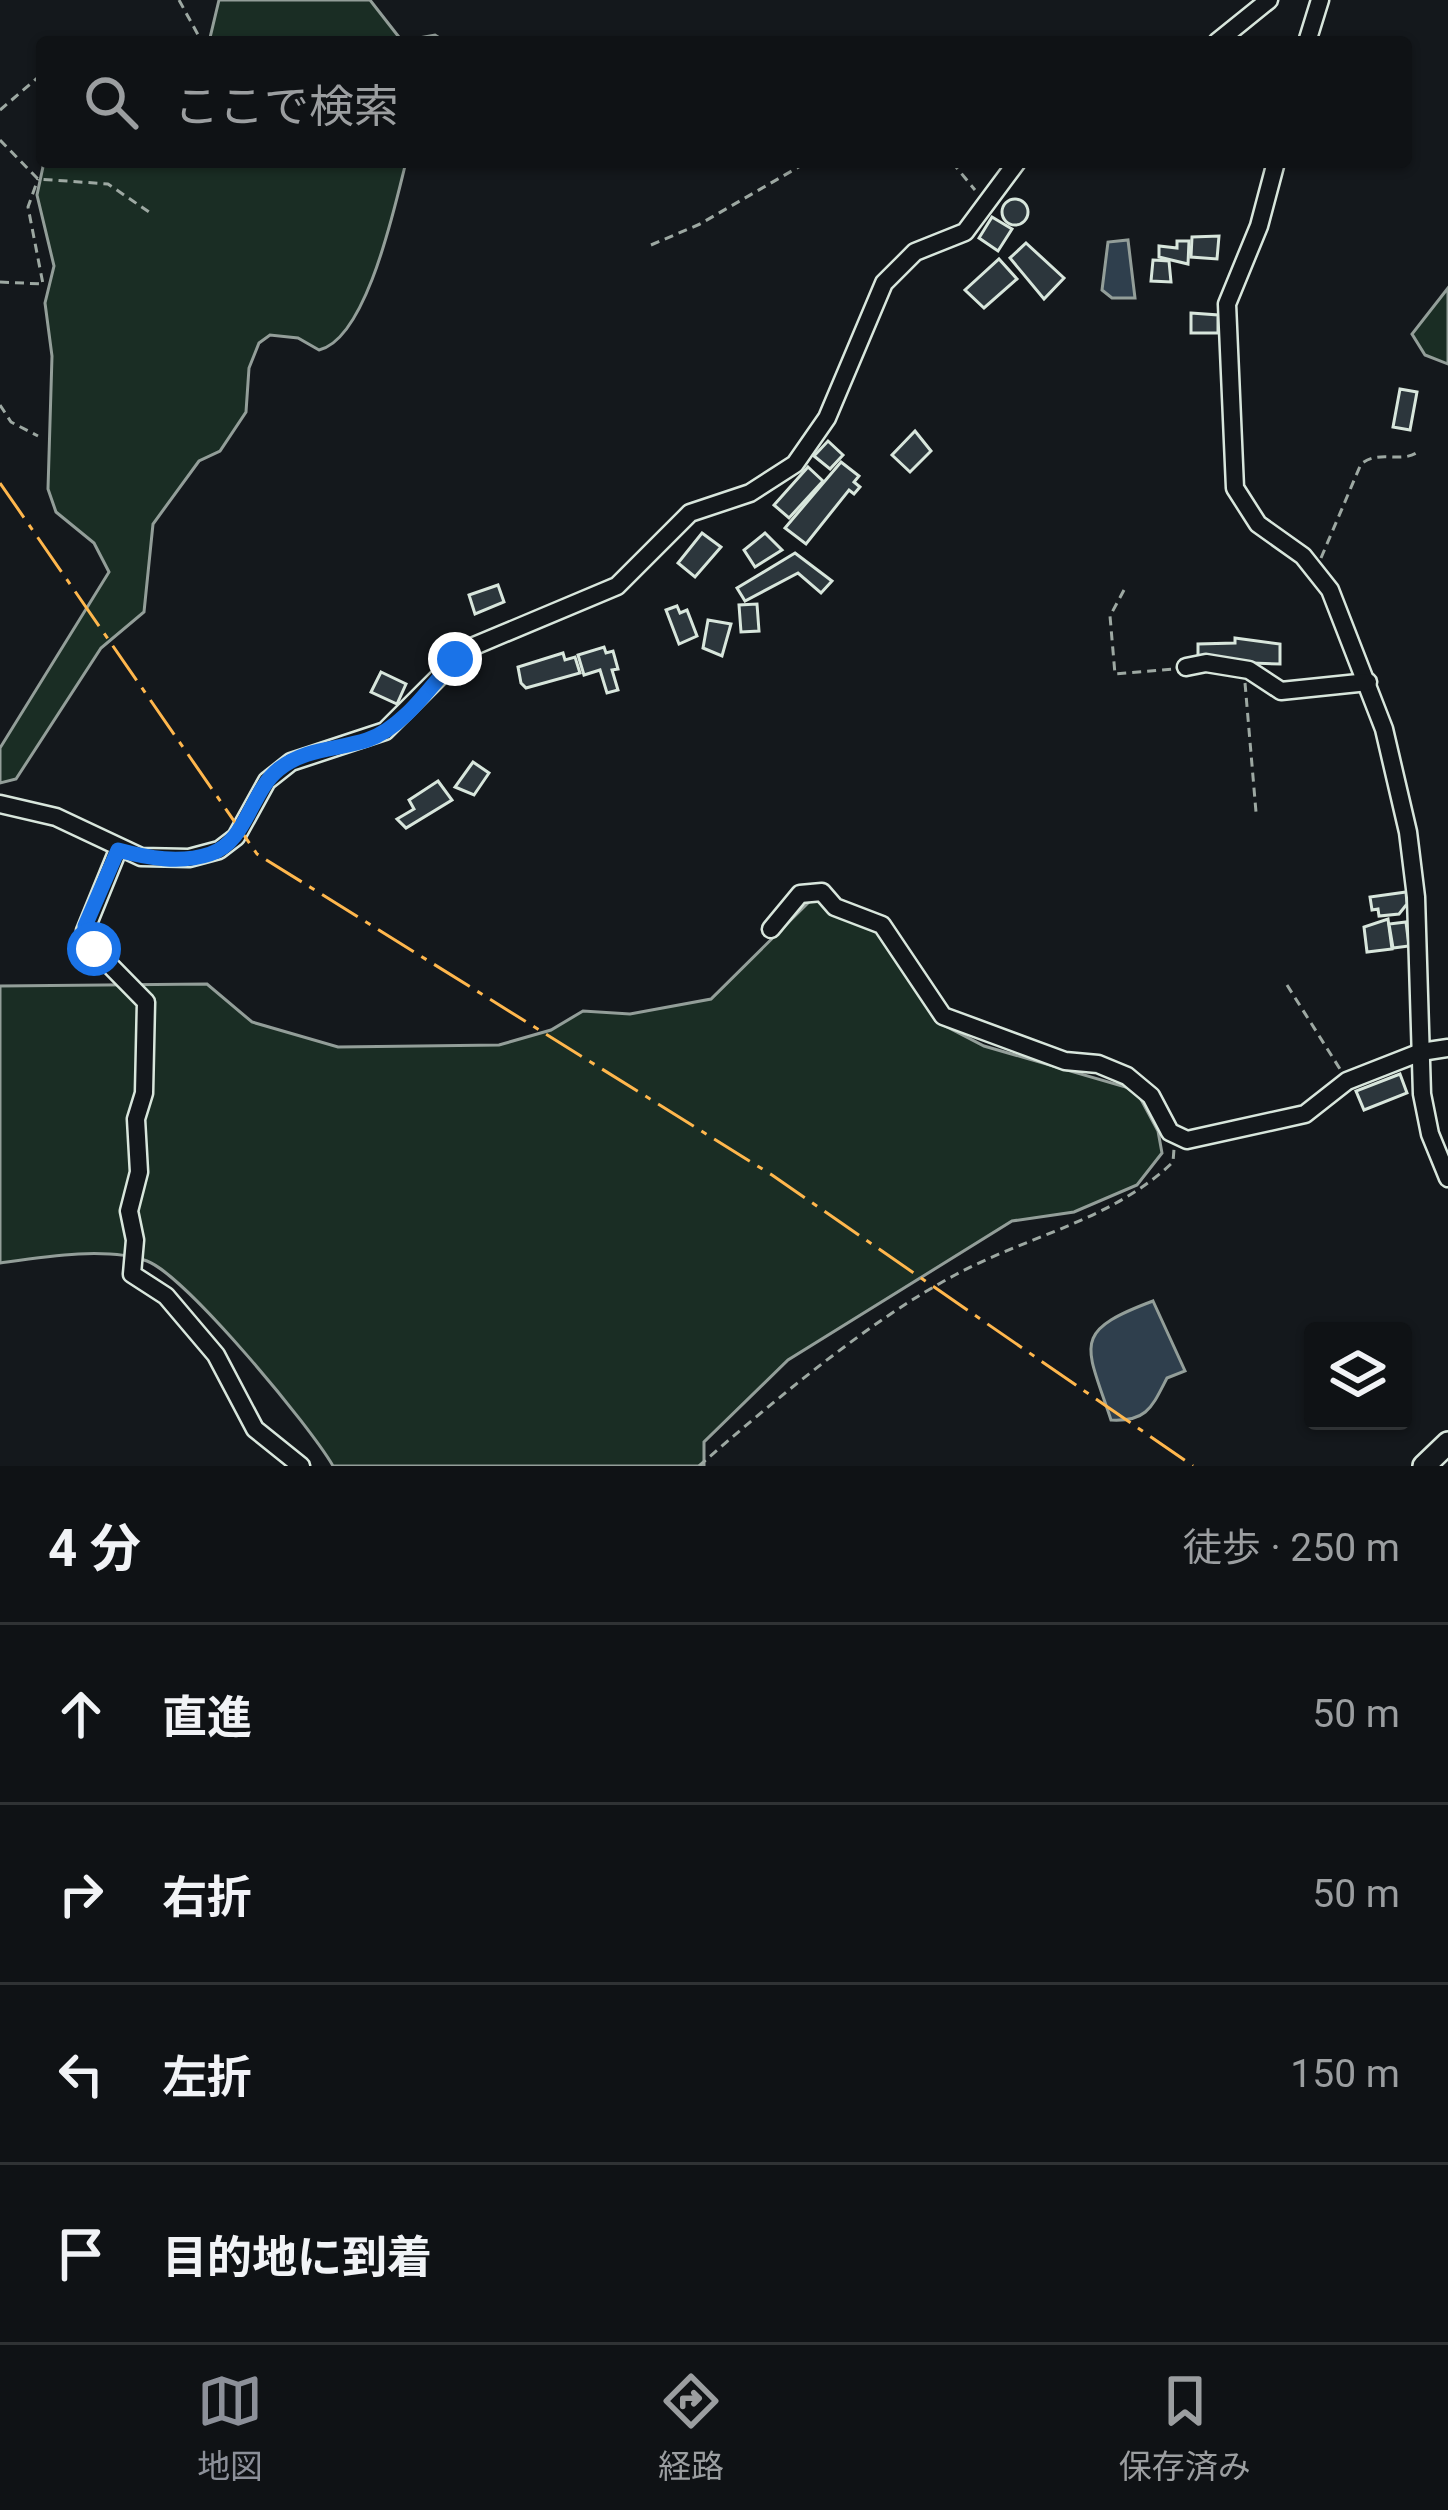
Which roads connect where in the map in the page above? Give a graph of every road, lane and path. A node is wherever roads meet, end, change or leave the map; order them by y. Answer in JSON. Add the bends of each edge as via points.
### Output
{"nodes":[{"id":1,"x":178,"y":0,"type":"edge"},
{"id":2,"x":1269,"y":0,"type":"edge"},
{"id":3,"x":1320,"y":0,"type":"edge"},
{"id":4,"x":199,"y":36,"type":"edge"},
{"id":5,"x":1227,"y":36,"type":"edge"},
{"id":6,"x":1309,"y":36,"type":"edge"},
{"id":7,"x":36,"y":79,"type":"edge"},
{"id":8,"x":0,"y":110,"type":"edge"},
{"id":9,"x":0,"y":140,"type":"edge"},
{"id":10,"x":797,"y":168,"type":"edge"},
{"id":11,"x":957,"y":168,"type":"edge"},
{"id":12,"x":1013,"y":168,"type":"edge"},
{"id":13,"x":1274,"y":168,"type":"edge"},
{"id":14,"x":38,"y":179,"type":"junction"},
{"id":15,"x":989,"y":204,"type":"junction"},
{"id":16,"x":149,"y":212,"type":"dead end"},
{"id":17,"x":651,"y":245,"type":"dead end"},
{"id":18,"x":0,"y":282,"type":"edge"},
{"id":19,"x":0,"y":405,"type":"edge"},
{"id":20,"x":38,"y":436,"type":"dead end"},
{"id":21,"x":1418,"y":452,"type":"dead end"},
{"id":22,"x":1314,"y":570,"type":"junction"},
{"id":23,"x":1124,"y":590,"type":"dead end"},
{"id":24,"x":1186,"y":667,"type":"joint"},
{"id":25,"x":1249,"y":670,"type":"junction"},
{"id":26,"x":1368,"y":682,"type":"junction"},
{"id":27,"x":0,"y":803,"type":"edge"},
{"id":28,"x":1256,"y":812,"type":"dead end"},
{"id":29,"x":118,"y":850,"type":"junction"},
{"id":30,"x":771,"y":929,"type":"dead end"},
{"id":31,"x":1287,"y":986,"type":"dead end"},
{"id":32,"x":1448,"y":1048,"type":"edge"},
{"id":33,"x":1420,"y":1052,"type":"junction"},
{"id":34,"x":1347,"y":1081,"type":"junction"},
{"id":35,"x":1183,"y":1139,"type":"junction"},
{"id":36,"x":1448,"y":1178,"type":"edge"},
{"id":37,"x":1448,"y":1443,"type":"edge"},
{"id":38,"x":301,"y":1466,"type":"edge"},
{"id":39,"x":699,"y":1466,"type":"edge"},
{"id":40,"x":1424,"y":1466,"type":"edge"}],
"edges":[{"from":1,"to":4,"type":"path"},
{"from":2,"to":5,"type":"street"},
{"from":3,"to":6,"type":"street"},
{"from":7,"to":8,"type":"path"},
{"from":9,"to":14,"type":"path"},
{"from":10,"to":17,"type":"path"},
{"from":11,"to":15,"type":"path"},
{"from":12,"to":15,"type":"street"},
{"from":13,"to":22,"type":"street","via":[[1227,304],[1235,488],[1250,514]]},
{"from":14,"to":16,"type":"path","via":[[108,184]]},
{"from":14,"to":18,"type":"path","via":[[27,197],[43,284]]},
{"from":15,"to":29,"type":"street","via":[[965,232],[914,251],[891,274],[827,418],[783,472],[690,513],[616,586],[467,649],[385,731],[278,770],[219,850],[160,859]]},
{"from":19,"to":20,"type":"path","via":[[11,422]]},
{"from":21,"to":22,"type":"path","via":[[1361,464]]},
{"from":22,"to":26,"type":"street","via":[[1347,624]]},
{"from":23,"to":24,"type":"path","via":[[1110,616],[1114,674]]},
{"from":24,"to":25,"type":"street"},
{"from":25,"to":26,"type":"street","via":[[1281,691]]},
{"from":25,"to":28,"type":"path"},
{"from":26,"to":33,"type":"street","via":[[1408,832]]},
{"from":27,"to":29,"type":"street","via":[[56,817]]},
{"from":29,"to":38,"type":"street","via":[[85,931],[146,1001],[139,1172],[129,1211],[133,1274],[166,1297],[216,1355],[255,1429]]},
{"from":30,"to":35,"type":"street","via":[[800,894],[821,892],[835,907],[882,925],[943,1016],[1127,1076]]},
{"from":31,"to":34,"type":"path"},
{"from":32,"to":33,"type":"street"},
{"from":33,"to":34,"type":"street"},
{"from":33,"to":36,"type":"street","via":[[1426,1122]]},
{"from":34,"to":35,"type":"street","via":[[1305,1114]]},
{"from":35,"to":39,"type":"path","via":[[1172,1162],[1137,1190],[949,1278]]},
{"from":37,"to":40,"type":"main road"}]}
